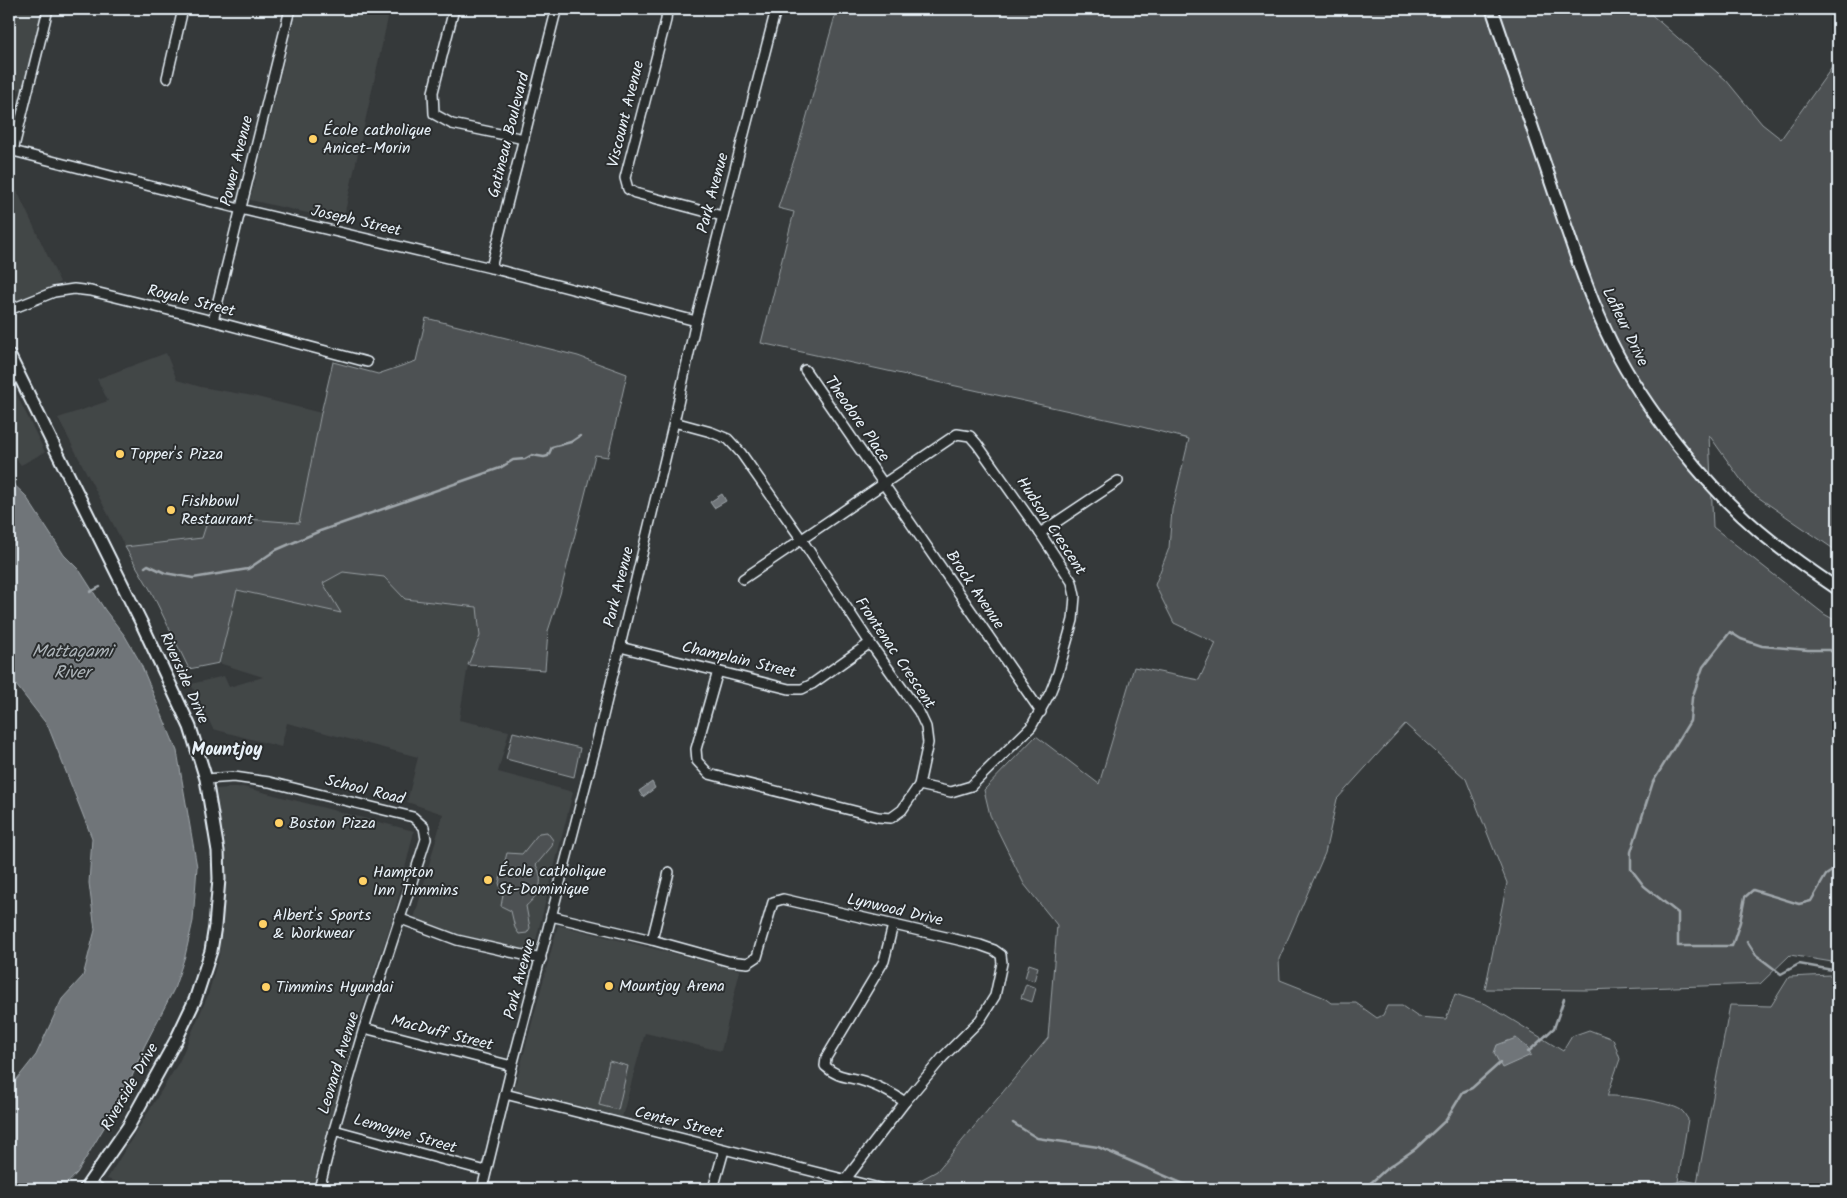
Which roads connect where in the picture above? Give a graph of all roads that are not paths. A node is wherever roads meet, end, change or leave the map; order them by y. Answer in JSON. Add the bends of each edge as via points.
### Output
{"nodes":[{"id":1,"x":48,"y":9,"type":"edge"},
{"id":2,"x":183,"y":9,"type":"edge"},
{"id":3,"x":290,"y":9,"type":"edge"},
{"id":4,"x":454,"y":9,"type":"edge"},
{"id":5,"x":558,"y":9,"type":"edge"},
{"id":6,"x":667,"y":9,"type":"edge"},
{"id":7,"x":776,"y":9,"type":"edge"},
{"id":8,"x":1492,"y":9,"type":"edge"},
{"id":9,"x":167,"y":78,"type":"dead end"},
{"id":10,"x":524,"y":139,"type":"junction"},
{"id":11,"x":11,"y":151,"type":"edge"},
{"id":12,"x":240,"y":209,"type":"junction"},
{"id":13,"x":722,"y":216,"type":"junction"},
{"id":14,"x":491,"y":268,"type":"junction"},
{"id":15,"x":9,"y":310,"type":"edge"},
{"id":16,"x":213,"y":321,"type":"junction"},
{"id":17,"x":696,"y":321,"type":"junction"},
{"id":18,"x":9,"y":355,"type":"edge"},
{"id":19,"x":367,"y":362,"type":"dead end"},
{"id":20,"x":805,"y":370,"type":"dead end"},
{"id":21,"x":674,"y":422,"type":"junction"},
{"id":22,"x":1118,"y":481,"type":"dead end"},
{"id":23,"x":885,"y":484,"type":"junction"},
{"id":24,"x":1040,"y":533,"type":"junction"},
{"id":25,"x":802,"y":540,"type":"junction"},
{"id":26,"x":743,"y":579,"type":"dead end"},
{"id":27,"x":1838,"y":589,"type":"edge"},
{"id":28,"x":870,"y":643,"type":"junction"},
{"id":29,"x":620,"y":646,"type":"junction"},
{"id":30,"x":718,"y":671,"type":"junction"},
{"id":31,"x":1041,"y":712,"type":"junction"},
{"id":32,"x":206,"y":779,"type":"junction"},
{"id":33,"x":919,"y":785,"type":"junction"},
{"id":34,"x":669,"y":872,"type":"dead end"},
{"id":35,"x":551,"y":916,"type":"junction"},
{"id":36,"x":401,"y":919,"type":"junction"},
{"id":37,"x":893,"y":925,"type":"junction"},
{"id":38,"x":652,"y":940,"type":"junction"},
{"id":39,"x":540,"y":959,"type":"junction"},
{"id":40,"x":364,"y":1028,"type":"junction"},
{"id":41,"x":512,"y":1066,"type":"junction"},
{"id":42,"x":505,"y":1094,"type":"junction"},
{"id":43,"x":905,"y":1102,"type":"junction"},
{"id":44,"x":334,"y":1130,"type":"junction"},
{"id":45,"x":724,"y":1150,"type":"junction"},
{"id":46,"x":486,"y":1171,"type":"junction"},
{"id":47,"x":846,"y":1180,"type":"junction"},
{"id":48,"x":87,"y":1186,"type":"edge"},
{"id":49,"x":879,"y":1188,"type":"dead end"},
{"id":50,"x":100,"y":1189,"type":"edge"},
{"id":51,"x":319,"y":1189,"type":"edge"},
{"id":52,"x":482,"y":1189,"type":"edge"},
{"id":53,"x":713,"y":1189,"type":"edge"}],
"edges":[{"from":1,"to":11,"type":"street"},
{"from":2,"to":9,"type":"street"},
{"from":3,"to":12,"type":"street","name":"Power Avenue"},
{"from":4,"to":10,"type":"street","via":[[433,92],[434,114],[452,124]]},
{"from":5,"to":10,"type":"street","name":"Gatineau Boulevard"},
{"from":6,"to":13,"type":"street","name":"Viscount Avenue","via":[[625,178],[628,189],[635,194]]},
{"from":7,"to":13,"type":"street","name":"Park Avenue"},
{"from":8,"to":27,"type":"main road","name":"Lafleur Drive","via":[[1588,290],[1630,375],[1676,442],[1715,489],[1758,530]]},
{"from":10,"to":14,"type":"street","name":"Gatineau Boulevard"},
{"from":11,"to":12,"type":"street","name":"Joseph Street"},
{"from":12,"to":14,"type":"street","name":"Joseph Street"},
{"from":12,"to":16,"type":"street","name":"Power Avenue"},
{"from":13,"to":17,"type":"street","name":"Park Avenue"},
{"from":14,"to":17,"type":"street","name":"Joseph Street"},
{"from":15,"to":16,"type":"street","name":"Royale Street","via":[[54,292],[74,289]]},
{"from":16,"to":19,"type":"street","name":"Royale Street"},
{"from":17,"to":21,"type":"street","name":"Park Avenue"},
{"from":18,"to":32,"type":"main road","name":"Riverside Drive","via":[[169,681],[190,727]]},
{"from":20,"to":23,"type":"street","name":"Theodore Place"},
{"from":21,"to":25,"type":"street","name":"Frontenac Crescent","via":[[728,438]]},
{"from":21,"to":29,"type":"street","name":"Park Avenue"},
{"from":22,"to":24,"type":"street"},
{"from":23,"to":24,"type":"street","name":"Hudson Crescent","via":[[958,434],[970,436]]},
{"from":23,"to":25,"type":"street","name":"Hudson Crescent"},
{"from":23,"to":31,"type":"street","name":"Brock Avenue"},
{"from":24,"to":31,"type":"street","name":"Hudson Crescent","via":[[1072,582],[1075,596],[1058,673]]},
{"from":25,"to":26,"type":"street","name":"Hudson Crescent"},
{"from":25,"to":28,"type":"street","name":"Frontenac Crescent"},
{"from":28,"to":30,"type":"street","name":"Champlain Street","via":[[802,689],[789,689]]},
{"from":28,"to":33,"type":"street","name":"Frontenac Crescent","via":[[926,727],[928,743]]},
{"from":29,"to":30,"type":"street","name":"Champlain Street"},
{"from":29,"to":35,"type":"street","name":"Park Avenue"},
{"from":30,"to":33,"type":"street","name":"Frontenac Crescent","via":[[696,749],[697,761],[708,774],[891,818],[902,810]]},
{"from":31,"to":33,"type":"street","name":"Hudson Crescent","via":[[1031,727],[971,786],[951,792]]},
{"from":32,"to":36,"type":"street","name":"School Road","via":[[234,777],[269,782],[413,817],[424,827],[426,839]]},
{"from":32,"to":48,"type":"main road","name":"Riverside Drive","via":[[219,879],[211,951],[196,1000],[176,1040],[128,1127]]},
{"from":34,"to":38,"type":"street"},
{"from":35,"to":38,"type":"street","name":"Lynwood Drive"},
{"from":35,"to":39,"type":"street","name":"Park Avenue"},
{"from":36,"to":39,"type":"street","via":[[457,940]]},
{"from":36,"to":40,"type":"street","name":"Leonard Avenue"},
{"from":37,"to":38,"type":"street","name":"Lynwood Drive","via":[[783,899],[773,902],[757,957],[748,963],[728,961]]},
{"from":37,"to":43,"type":"street","via":[[884,961],[826,1058],[825,1066],[834,1074],[885,1089]]},
{"from":37,"to":43,"type":"street","name":"Lynwood Drive","via":[[980,945],[1001,955],[1002,963],[995,996],[980,1020]]},
{"from":39,"to":41,"type":"street","name":"Park Avenue"},
{"from":40,"to":41,"type":"street","name":"MacDuff Street"},
{"from":40,"to":44,"type":"street","name":"Leonard Avenue"},
{"from":41,"to":42,"type":"street","name":"Park Avenue"},
{"from":42,"to":45,"type":"street","name":"Center Street"},
{"from":42,"to":46,"type":"street","name":"Park Avenue"},
{"from":43,"to":47,"type":"street","name":"Lynwood Drive"},
{"from":44,"to":46,"type":"street","name":"Lemoyne Street"},
{"from":44,"to":51,"type":"street","name":"Leonard Avenue"},
{"from":45,"to":47,"type":"street","name":"Center Street"},
{"from":45,"to":53,"type":"street"},
{"from":46,"to":52,"type":"street","name":"Park Avenue"},
{"from":47,"to":49,"type":"street","name":"Center Street"},
{"from":48,"to":50,"type":"street"}]}
